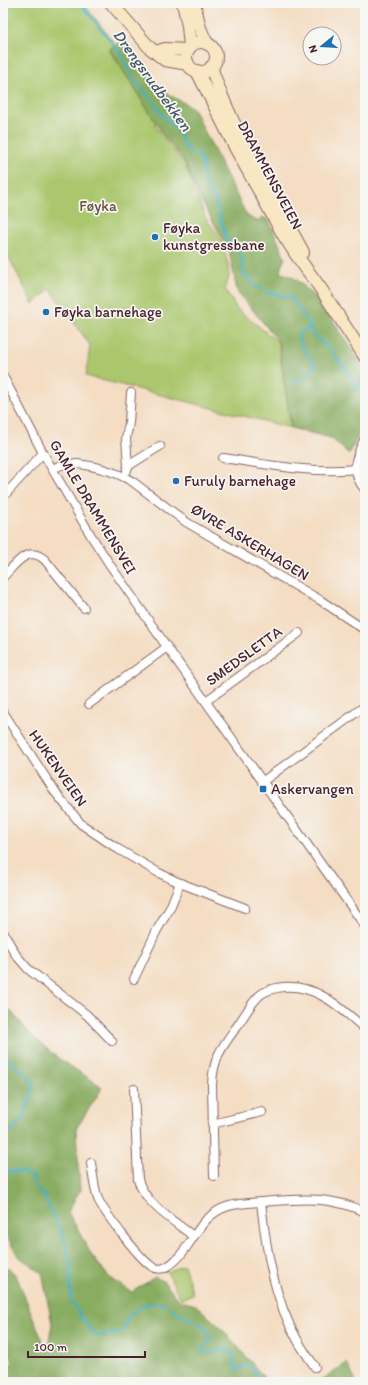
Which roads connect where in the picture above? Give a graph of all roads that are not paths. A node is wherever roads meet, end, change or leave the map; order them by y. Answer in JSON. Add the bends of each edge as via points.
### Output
{"nodes":[{"id":1,"x":111,"y":3,"type":"edge"},
{"id":2,"x":183,"y":3,"type":"edge"},
{"id":3,"x":194,"y":3,"type":"edge"},
{"id":4,"x":207,"y":44,"type":"junction"},
{"id":5,"x":189,"y":49,"type":"junction"},
{"id":6,"x":156,"y":52,"type":"junction"},
{"id":7,"x":188,"y":64,"type":"junction"},
{"id":8,"x":211,"y":67,"type":"junction"},
{"id":9,"x":197,"y":71,"type":"junction"},
{"id":10,"x":321,"y":289,"type":"junction"},
{"id":11,"x":365,"y":357,"type":"edge"},
{"id":12,"x":3,"y":376,"type":"edge"},
{"id":13,"x":131,"y":392,"type":"dead end"},
{"id":14,"x":364,"y":440,"type":"edge"},
{"id":15,"x":160,"y":446,"type":"dead end"},
{"id":16,"x":43,"y":453,"type":"junction"},
{"id":17,"x":222,"y":458,"type":"dead end"},
{"id":18,"x":128,"y":466,"type":"junction"},
{"id":19,"x":53,"y":469,"type":"junction"},
{"id":20,"x":355,"y":469,"type":"junction"},
{"id":21,"x":123,"y":476,"type":"junction"},
{"id":22,"x":365,"y":490,"type":"edge"},
{"id":23,"x":3,"y":497,"type":"edge"},
{"id":24,"x":3,"y":577,"type":"edge"},
{"id":25,"x":84,"y":608,"type":"dead end"},
{"id":26,"x":365,"y":630,"type":"edge"},
{"id":27,"x":299,"y":633,"type":"dead end"},
{"id":28,"x":167,"y":648,"type":"junction"},
{"id":29,"x":206,"y":701,"type":"junction"},
{"id":30,"x":89,"y":704,"type":"dead end"},
{"id":31,"x":365,"y":706,"type":"edge"},
{"id":32,"x":3,"y":712,"type":"edge"},
{"id":33,"x":262,"y":782,"type":"junction"},
{"id":34,"x":180,"y":883,"type":"junction"},
{"id":35,"x":245,"y":908,"type":"dead end"},
{"id":36,"x":365,"y":926,"type":"edge"},
{"id":37,"x":3,"y":932,"type":"edge"},
{"id":38,"x":134,"y":980,"type":"dead end"},
{"id":39,"x":365,"y":1028,"type":"edge"},
{"id":40,"x":112,"y":1041,"type":"dead end"},
{"id":41,"x":134,"y":1089,"type":"dead end"},
{"id":42,"x":262,"y":1112,"type":"dead end"},
{"id":43,"x":212,"y":1124,"type":"junction"},
{"id":44,"x":91,"y":1164,"type":"dead end"},
{"id":45,"x":214,"y":1176,"type":"dead end"},
{"id":46,"x":261,"y":1202,"type":"junction"},
{"id":47,"x":365,"y":1212,"type":"edge"},
{"id":48,"x":193,"y":1236,"type":"junction"},
{"id":49,"x":315,"y":1367,"type":"dead end"}],
"edges":[{"from":1,"to":6,"type":"main road","via":[[144,42]]},
{"from":2,"to":5,"type":"main road"},
{"from":3,"to":4,"type":"main road"},
{"from":4,"to":5,"type":"main road","via":[[198,43]]},
{"from":4,"to":8,"type":"main road","via":[[215,54],[215,61]]},
{"from":5,"to":6,"type":"main road","via":[[165,49]]},
{"from":5,"to":7,"type":"main road","via":[[186,56]]},
{"from":6,"to":7,"type":"main road","via":[[165,60]]},
{"from":7,"to":9,"type":"main road"},
{"from":8,"to":9,"type":"main road","via":[[205,71]]},
{"from":8,"to":10,"type":"main road","name":"DRAMMENSVEIEN","via":[[235,124]]},
{"from":9,"to":10,"type":"main road","name":"DRAMMENSVEIEN","via":[[238,154],[284,236]]},
{"from":10,"to":11,"type":"main road","name":"DRAMMENSVEIEN"},
{"from":12,"to":16,"type":"street","name":"GAMLE DRAMMENSVEI"},
{"from":13,"to":18,"type":"street","via":[[130,423],[126,438]]},
{"from":14,"to":20,"type":"street","via":[[356,458]]},
{"from":15,"to":18,"type":"street"},
{"from":16,"to":19,"type":"street","name":"GAMLE DRAMMENSVEI"},
{"from":16,"to":23,"type":"street"},
{"from":17,"to":20,"type":"street","via":[[293,468]]},
{"from":18,"to":21,"type":"street"},
{"from":19,"to":21,"type":"street","name":"ØVRE ASKERHAGEN","via":[[65,464],[80,465],[105,469]]},
{"from":19,"to":28,"type":"street","name":"GAMLE DRAMMENSVEI","via":[[98,546]]},
{"from":20,"to":22,"type":"street"},
{"from":21,"to":26,"type":"street","name":"ØVRE ASKERHAGEN","via":[[186,522],[320,600]]},
{"from":24,"to":25,"type":"street","via":[[23,557],[38,555],[45,560]]},
{"from":27,"to":29,"type":"street","name":"SMEDSLETTA"},
{"from":28,"to":29,"type":"street","name":"GAMLE DRAMMENSVEI"},
{"from":28,"to":30,"type":"street"},
{"from":29,"to":33,"type":"street","name":"GAMLE DRAMMENSVEI"},
{"from":31,"to":33,"type":"street"},
{"from":32,"to":34,"type":"street","name":"HUKENVEIEN","via":[[55,792],[81,824],[118,849]]},
{"from":33,"to":36,"type":"street","name":"GAMLE DRAMMENSVEI"},
{"from":34,"to":35,"type":"street","name":"HUKENVEIEN"},
{"from":34,"to":38,"type":"street"},
{"from":37,"to":40,"type":"street","via":[[16,955],[28,969],[87,1015]]},
{"from":39,"to":43,"type":"street","via":[[318,993],[307,989],[280,987],[261,994],[229,1037],[215,1061],[212,1072]]},
{"from":41,"to":48,"type":"street","via":[[138,1180],[141,1188],[146,1197]]},
{"from":42,"to":43,"type":"street"},
{"from":43,"to":45,"type":"street"},
{"from":44,"to":48,"type":"street","via":[[98,1198],[107,1214],[151,1267],[157,1269],[171,1264]]},
{"from":46,"to":47,"type":"street","via":[[287,1199],[326,1200]]},
{"from":46,"to":48,"type":"street","via":[[222,1208],[205,1221]]},
{"from":46,"to":49,"type":"street","via":[[267,1246],[281,1301],[298,1342]]}]}
